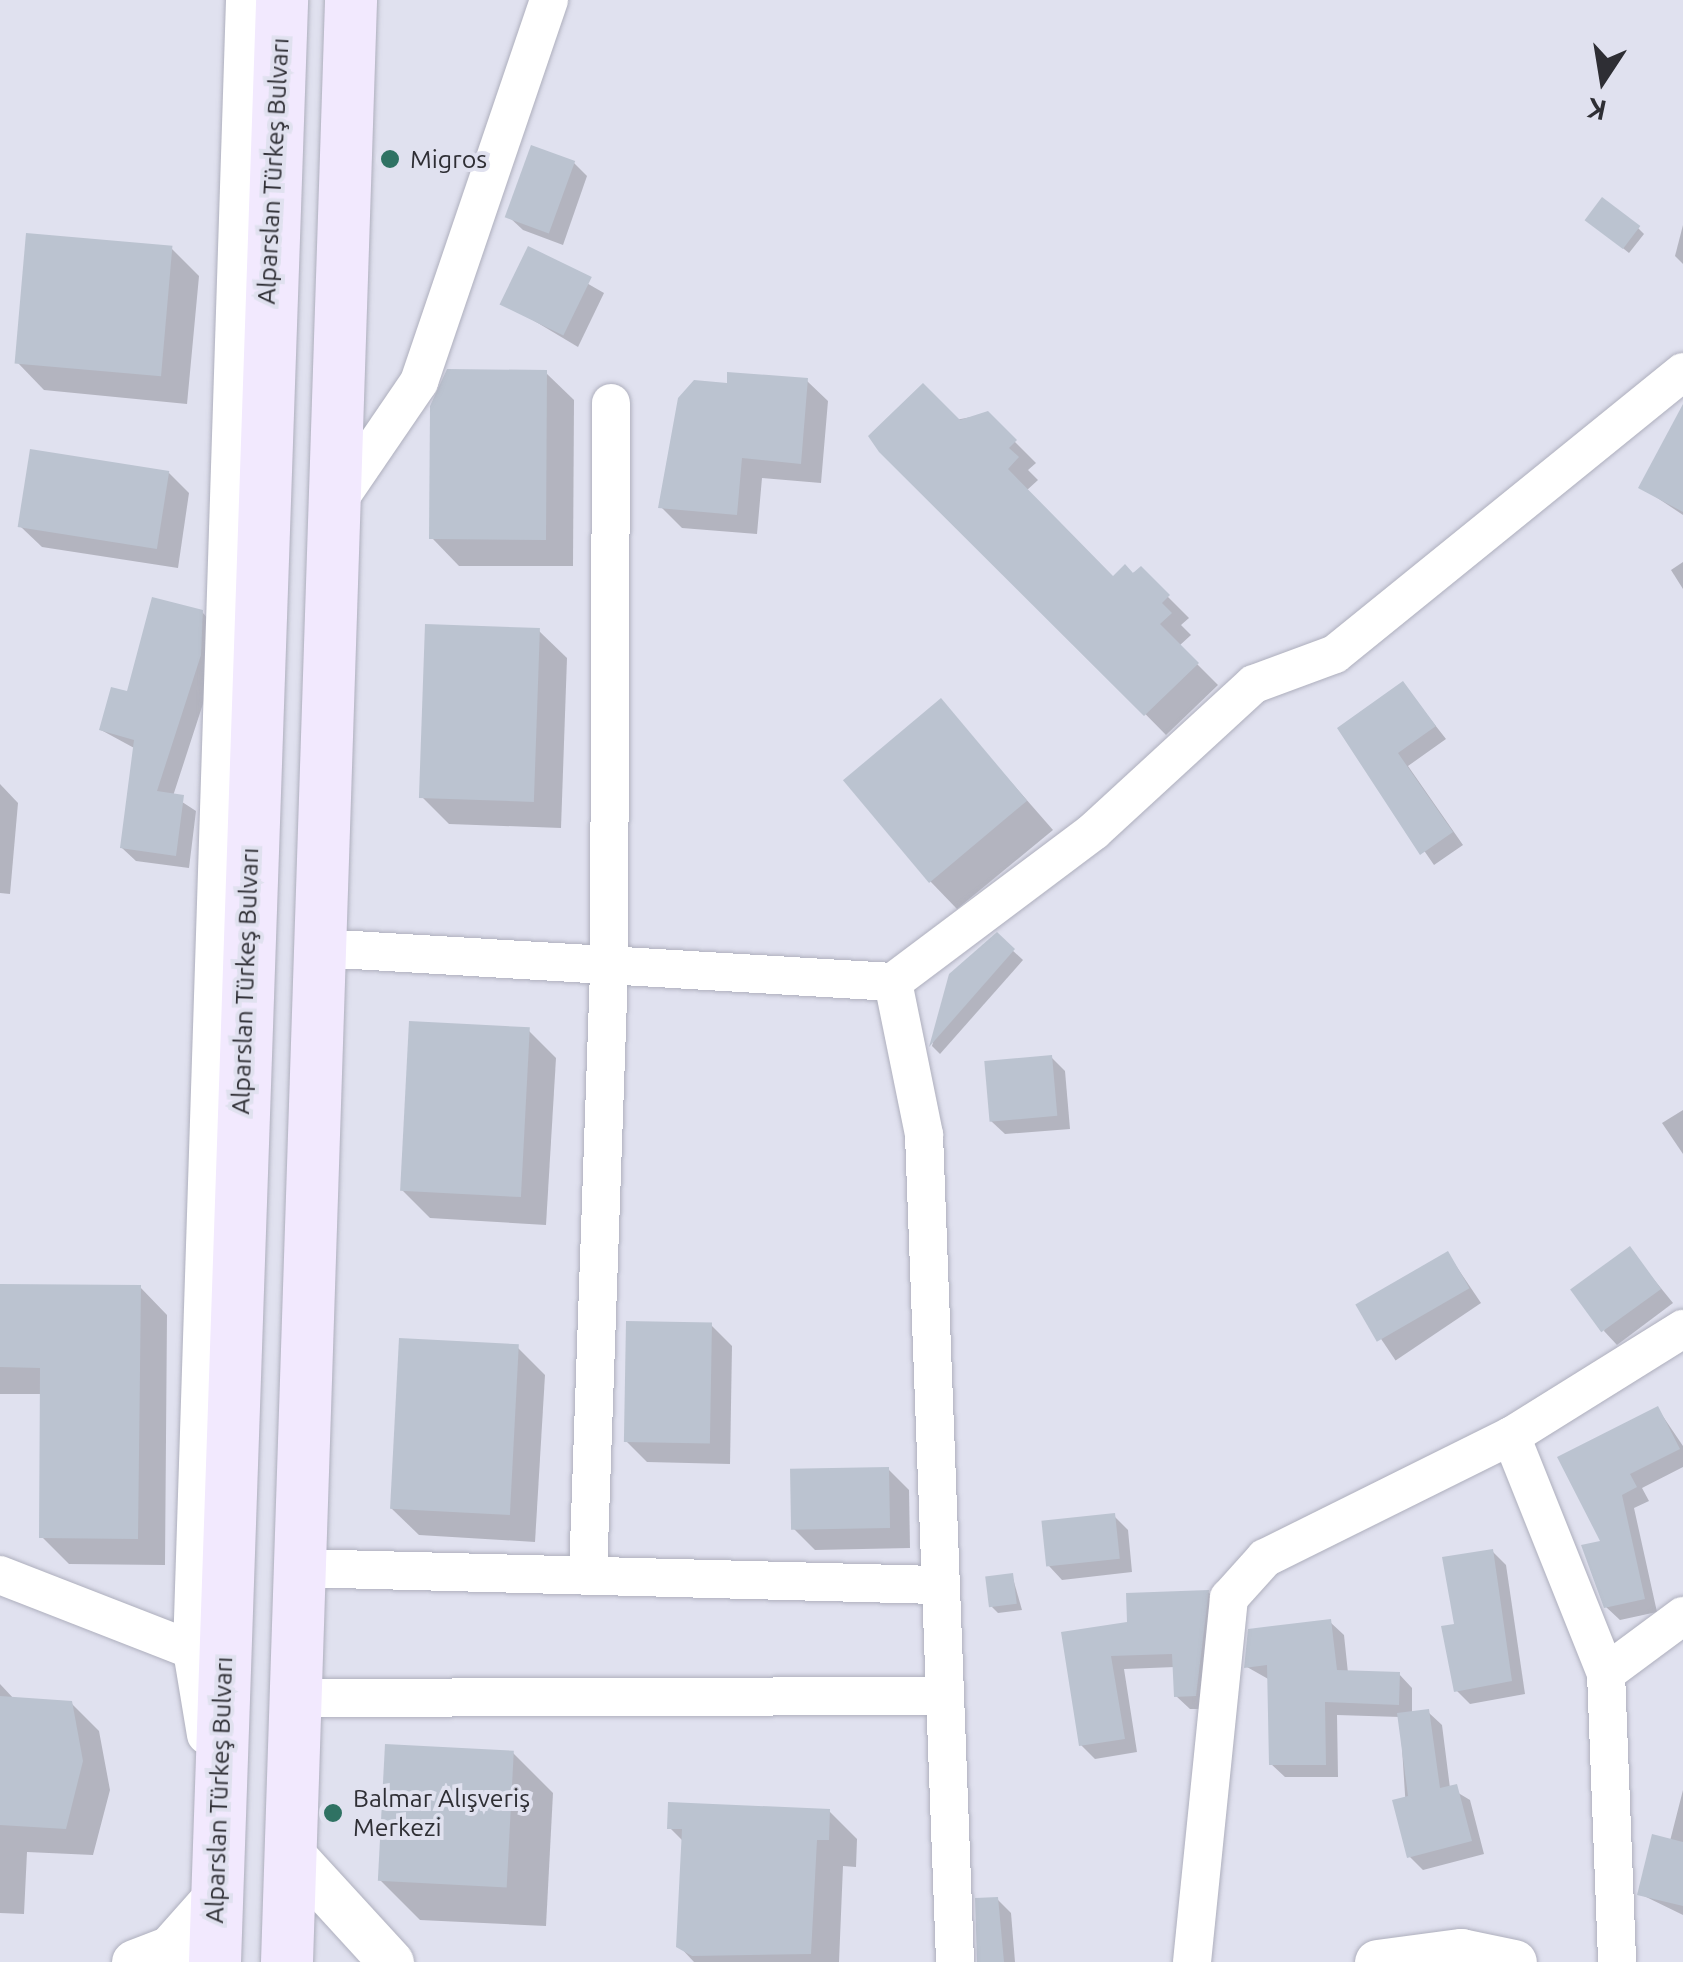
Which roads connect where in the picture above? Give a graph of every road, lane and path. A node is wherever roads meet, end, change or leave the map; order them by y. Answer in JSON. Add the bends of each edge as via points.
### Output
{"nodes":[{"id":1,"x":350,"y":0,"type":"edge"},
{"id":2,"x":549,"y":0,"type":"edge"},
{"id":3,"x":257,"y":12,"type":"edge"},
{"id":4,"x":1683,"y":372,"type":"edge"},
{"id":5,"x":612,"y":403,"type":"dead end"},
{"id":6,"x":334,"y":506,"type":"junction"},
{"id":7,"x":320,"y":948,"type":"junction"},
{"id":8,"x":609,"y":972,"type":"junction"},
{"id":9,"x":893,"y":982,"type":"junction"},
{"id":10,"x":1683,"y":1329,"type":"edge"},
{"id":11,"x":1511,"y":1436,"type":"junction"},
{"id":12,"x":300,"y":1568,"type":"junction"},
{"id":13,"x":0,"y":1575,"type":"edge"},
{"id":14,"x":588,"y":1575,"type":"junction"},
{"id":15,"x":938,"y":1584,"type":"junction"},
{"id":16,"x":1683,"y":1616,"type":"edge"},
{"id":17,"x":192,"y":1650,"type":"junction"},
{"id":18,"x":1606,"y":1673,"type":"junction"},
{"id":19,"x":943,"y":1696,"type":"junction"},
{"id":20,"x":296,"y":1698,"type":"junction"},
{"id":21,"x":219,"y":1811,"type":"junction"},
{"id":22,"x":291,"y":1854,"type":"junction"},
{"id":23,"x":216,"y":1896,"type":"junction"},
{"id":24,"x":134,"y":1962,"type":"edge"},
{"id":25,"x":215,"y":1962,"type":"edge"},
{"id":26,"x":288,"y":1962,"type":"edge"},
{"id":27,"x":391,"y":1962,"type":"edge"},
{"id":28,"x":955,"y":1962,"type":"edge"},
{"id":29,"x":1192,"y":1962,"type":"edge"},
{"id":30,"x":1377,"y":1962,"type":"edge"},
{"id":31,"x":1514,"y":1962,"type":"edge"},
{"id":32,"x":1616,"y":1962,"type":"edge"}],
"edges":[{"from":1,"to":6,"type":"main road"},
{"from":2,"to":6,"type":"street","via":[[419,382]]},
{"from":3,"to":17,"type":"street"},
{"from":3,"to":21,"type":"main road","name":"Alparslan Türkeş Bulvarı"},
{"from":4,"to":9,"type":"street","via":[[1335,654],[1254,684],[1094,831]]},
{"from":5,"to":8,"type":"street"},
{"from":6,"to":7,"type":"main road"},
{"from":7,"to":8,"type":"street"},
{"from":7,"to":12,"type":"main road"},
{"from":8,"to":9,"type":"street","via":[[724,968]]},
{"from":8,"to":14,"type":"street"},
{"from":9,"to":15,"type":"street","via":[[924,1136]]},
{"from":10,"to":11,"type":"street"},
{"from":11,"to":18,"type":"street"},
{"from":11,"to":29,"type":"street","via":[[1265,1558],[1229,1598]]},
{"from":12,"to":14,"type":"street"},
{"from":12,"to":20,"type":"main road"},
{"from":13,"to":17,"type":"street"},
{"from":14,"to":15,"type":"street"},
{"from":15,"to":19,"type":"street"},
{"from":16,"to":18,"type":"street"},
{"from":17,"to":21,"type":"street"},
{"from":18,"to":32,"type":"street"},
{"from":19,"to":20,"type":"street"},
{"from":19,"to":28,"type":"street"},
{"from":20,"to":22,"type":"main road"},
{"from":21,"to":23,"type":"main road","name":"Alparslan Türkeş Bulvarı"},
{"from":22,"to":26,"type":"main road"},
{"from":22,"to":27,"type":"street"},
{"from":23,"to":24,"type":"street","via":[[170,1948]]},
{"from":23,"to":25,"type":"main road","name":"Alparslan Türkeş Bulvarı"},
{"from":30,"to":31,"type":"street","via":[[1461,1951]]}]}
